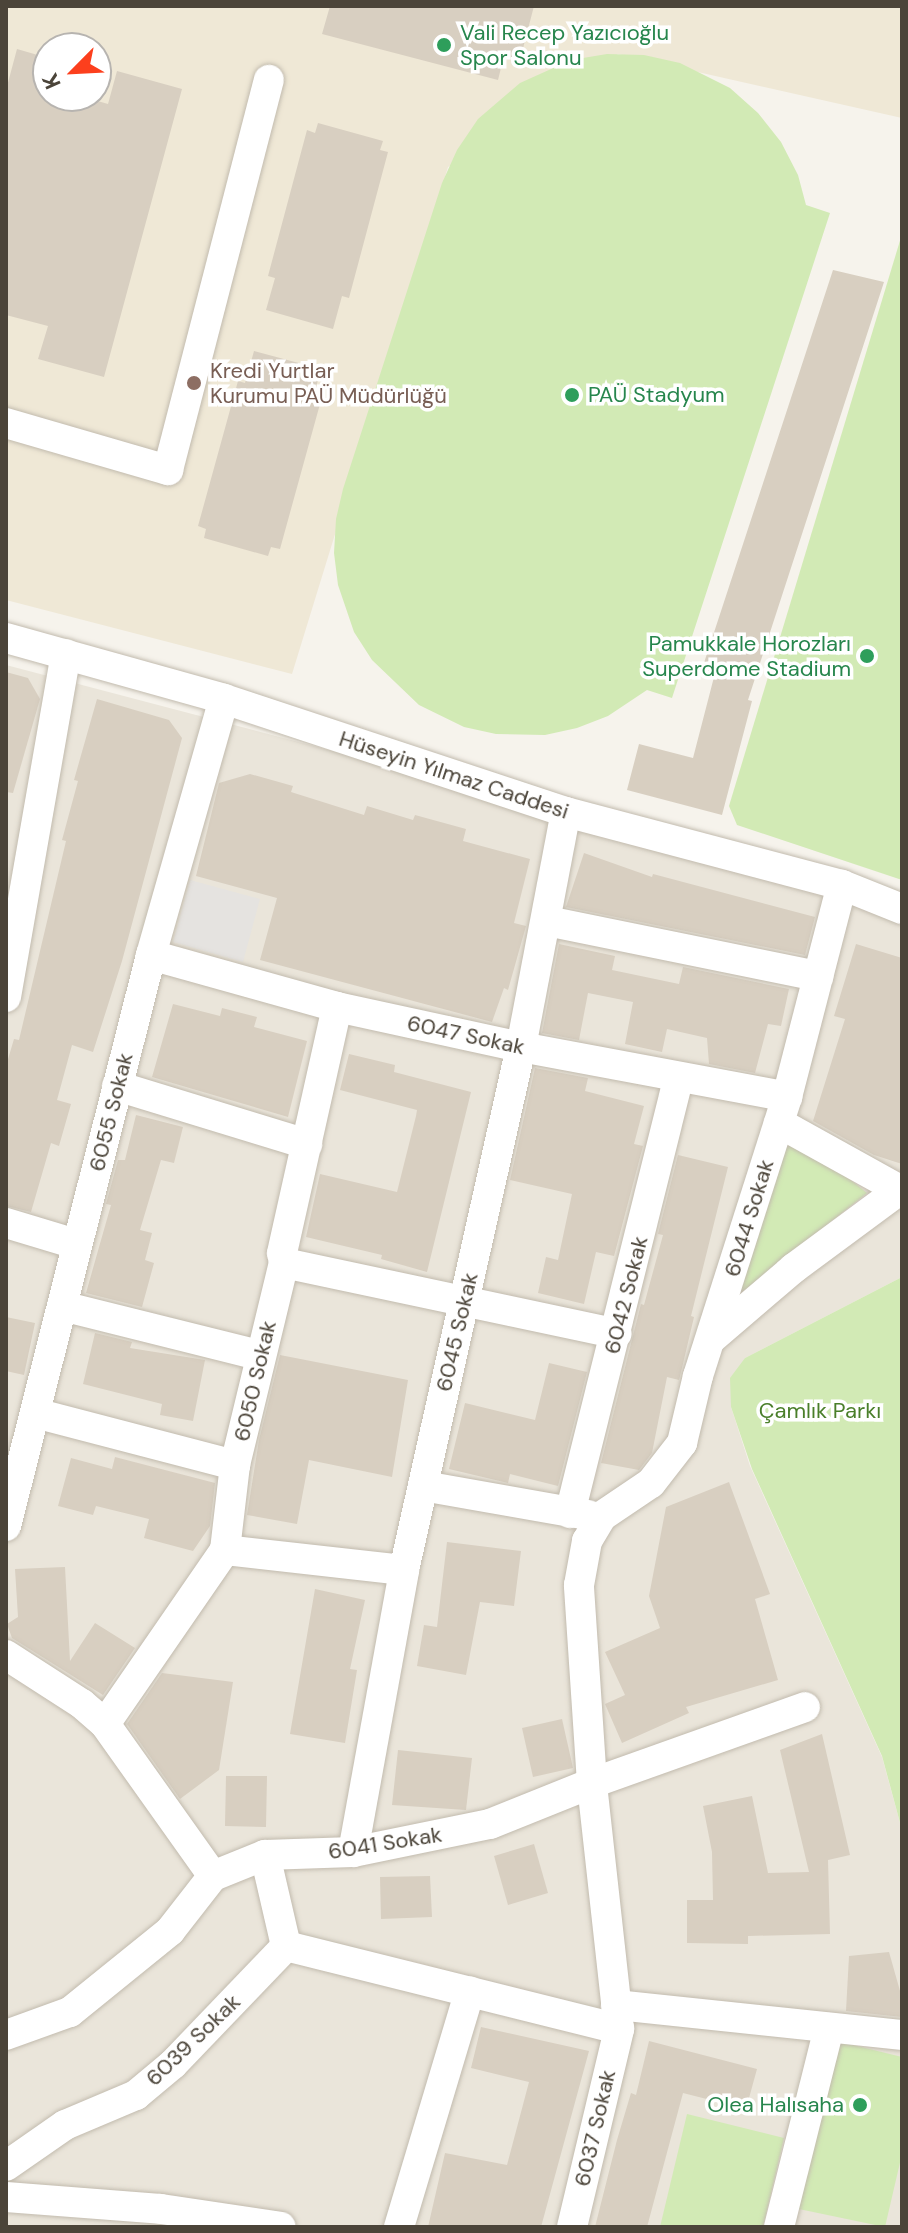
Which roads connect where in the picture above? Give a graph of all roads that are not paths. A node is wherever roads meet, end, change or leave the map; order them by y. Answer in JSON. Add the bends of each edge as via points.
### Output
{"nodes":[{"id":1,"x":269,"y":80,"type":"dead end"},
{"id":2,"x":6,"y":423,"type":"edge"},
{"id":3,"x":6,"y":638,"type":"edge"},
{"id":4,"x":66,"y":654,"type":"junction"},
{"id":5,"x":224,"y":699,"type":"junction"},
{"id":6,"x":566,"y":812,"type":"junction"},
{"id":7,"x":842,"y":885,"type":"junction"},
{"id":8,"x":902,"y":909,"type":"edge"},
{"id":9,"x":14,"y":918,"type":"edge"},
{"id":10,"x":547,"y":921,"type":"junction"},
{"id":11,"x":151,"y":955,"type":"junction"},
{"id":12,"x":818,"y":976,"type":"junction"},
{"id":13,"x":6,"y":997,"type":"edge"},
{"id":14,"x":337,"y":1007,"type":"junction"},
{"id":15,"x":521,"y":1047,"type":"junction"},
{"id":16,"x":679,"y":1077,"type":"junction"},
{"id":17,"x":117,"y":1086,"type":"junction"},
{"id":18,"x":783,"y":1110,"type":"junction"},
{"id":19,"x":307,"y":1144,"type":"junction"},
{"id":20,"x":901,"y":1189,"type":"edge"},
{"id":21,"x":6,"y":1223,"type":"edge"},
{"id":22,"x":76,"y":1244,"type":"junction"},
{"id":23,"x":284,"y":1263,"type":"junction"},
{"id":24,"x":464,"y":1303,"type":"junction"},
{"id":25,"x":62,"y":1306,"type":"junction"},
{"id":26,"x":617,"y":1334,"type":"junction"},
{"id":27,"x":712,"y":1338,"type":"junction"},
{"id":28,"x":259,"y":1355,"type":"junction"},
{"id":29,"x":35,"y":1413,"type":"junction"},
{"id":30,"x":16,"y":1442,"type":"edge"},
{"id":31,"x":235,"y":1465,"type":"junction"},
{"id":32,"x":423,"y":1486,"type":"junction"},
{"id":33,"x":570,"y":1513,"type":"junction"},
{"id":34,"x":602,"y":1516,"type":"junction"},
{"id":35,"x":6,"y":1526,"type":"edge"},
{"id":36,"x":225,"y":1550,"type":"junction"},
{"id":37,"x":404,"y":1570,"type":"junction"},
{"id":38,"x":6,"y":1655,"type":"edge"},
{"id":39,"x":805,"y":1707,"type":"dead end"},
{"id":40,"x":105,"y":1724,"type":"junction"},
{"id":41,"x":592,"y":1783,"type":"junction"},
{"id":42,"x":353,"y":1852,"type":"junction"},
{"id":43,"x":265,"y":1855,"type":"junction"},
{"id":44,"x":213,"y":1876,"type":"junction"},
{"id":45,"x":286,"y":1946,"type":"junction"},
{"id":46,"x":470,"y":1991,"type":"junction"},
{"id":47,"x":617,"y":2017,"type":"junction"},
{"id":48,"x":829,"y":2028,"type":"junction"},
{"id":49,"x":6,"y":2035,"type":"edge"},
{"id":50,"x":902,"y":2035,"type":"edge"},
{"id":51,"x":6,"y":2166,"type":"edge"},
{"id":52,"x":6,"y":2197,"type":"edge"},
{"id":53,"x":281,"y":2227,"type":"edge"},
{"id":54,"x":399,"y":2227,"type":"edge"},
{"id":55,"x":572,"y":2227,"type":"edge"},
{"id":56,"x":779,"y":2227,"type":"edge"}],
"edges":[{"from":1,"to":2,"type":"street","via":[[168,470]]},
{"from":3,"to":4,"type":"street","name":"Hüseyin Yılmaz Caddesi"},
{"from":4,"to":5,"type":"street","name":"Hüseyin Yılmaz Caddesi"},
{"from":4,"to":9,"type":"street"},
{"from":5,"to":6,"type":"street","name":"Hüseyin Yılmaz Caddesi"},
{"from":5,"to":11,"type":"street","name":"6055 Sokak"},
{"from":6,"to":7,"type":"street","name":"Hüseyin Yılmaz Caddesi"},
{"from":6,"to":10,"type":"street","name":"6045 Sokak"},
{"from":7,"to":8,"type":"street","name":"Hüseyin Yılmaz Caddesi"},
{"from":7,"to":12,"type":"street","name":"6044 Sokak"},
{"from":9,"to":13,"type":"street"},
{"from":10,"to":12,"type":"street"},
{"from":10,"to":15,"type":"street","name":"6045 Sokak"},
{"from":11,"to":14,"type":"street","name":"6047 Sokak"},
{"from":11,"to":17,"type":"street","name":"6055 Sokak"},
{"from":12,"to":18,"type":"street","name":"6044 Sokak"},
{"from":14,"to":15,"type":"street","name":"6047 Sokak"},
{"from":14,"to":19,"type":"street","name":"6050 Sokak"},
{"from":15,"to":16,"type":"street","name":"6047 Sokak"},
{"from":15,"to":24,"type":"street","name":"6045 Sokak"},
{"from":16,"to":18,"type":"street","name":"6047 Sokak"},
{"from":16,"to":26,"type":"street","name":"6042 Sokak"},
{"from":17,"to":19,"type":"street"},
{"from":17,"to":22,"type":"street","name":"6055 Sokak"},
{"from":18,"to":20,"type":"street","name":"6047 Sokak"},
{"from":18,"to":27,"type":"street","name":"6044 Sokak"},
{"from":19,"to":23,"type":"street","name":"6050 Sokak"},
{"from":20,"to":27,"type":"street","via":[[794,1268]]},
{"from":21,"to":22,"type":"street"},
{"from":22,"to":25,"type":"street","name":"6055 Sokak"},
{"from":23,"to":24,"type":"street"},
{"from":23,"to":28,"type":"street","name":"6050 Sokak"},
{"from":24,"to":26,"type":"street"},
{"from":24,"to":32,"type":"street","name":"6045 Sokak"},
{"from":25,"to":28,"type":"street"},
{"from":25,"to":29,"type":"street","name":"6055 Sokak"},
{"from":26,"to":33,"type":"street","name":"6042 Sokak"},
{"from":27,"to":34,"type":"street","name":"6044 Sokak","via":[[682,1443],[651,1483]]},
{"from":28,"to":31,"type":"street","name":"6050 Sokak"},
{"from":29,"to":30,"type":"street","name":"6055 Sokak"},
{"from":29,"to":31,"type":"street"},
{"from":30,"to":35,"type":"street","name":"6055 Sokak"},
{"from":31,"to":36,"type":"street","name":"6050 Sokak"},
{"from":32,"to":33,"type":"street"},
{"from":32,"to":37,"type":"street","name":"6045 Sokak"},
{"from":33,"to":34,"type":"street"},
{"from":34,"to":41,"type":"street","via":[[587,1541],[579,1585]]},
{"from":36,"to":37,"type":"street"},
{"from":36,"to":40,"type":"street","name":"6050 Sokak"},
{"from":37,"to":42,"type":"street","name":"6045 Sokak"},
{"from":38,"to":40,"type":"street"},
{"from":39,"to":41,"type":"street","name":"6041 Sokak"},
{"from":40,"to":44,"type":"street"},
{"from":41,"to":42,"type":"street","name":"6041 Sokak","via":[[490,1824]]},
{"from":41,"to":47,"type":"street","name":"6037 Sokak"},
{"from":42,"to":43,"type":"street","name":"6041 Sokak"},
{"from":43,"to":44,"type":"street","name":"6041 Sokak"},
{"from":43,"to":45,"type":"street"},
{"from":44,"to":49,"type":"street","name":"6041 Sokak","via":[[170,1931],[70,2012]]},
{"from":45,"to":46,"type":"street"},
{"from":45,"to":51,"type":"street","name":"6039 Sokak","via":[[173,2064],[136,2095],[65,2125]]},
{"from":46,"to":47,"type":"street"},
{"from":46,"to":54,"type":"street"},
{"from":47,"to":48,"type":"street"},
{"from":47,"to":55,"type":"street","name":"6037 Sokak"},
{"from":48,"to":50,"type":"street"},
{"from":48,"to":56,"type":"street"},
{"from":52,"to":53,"type":"street","via":[[161,2209]]}]}
